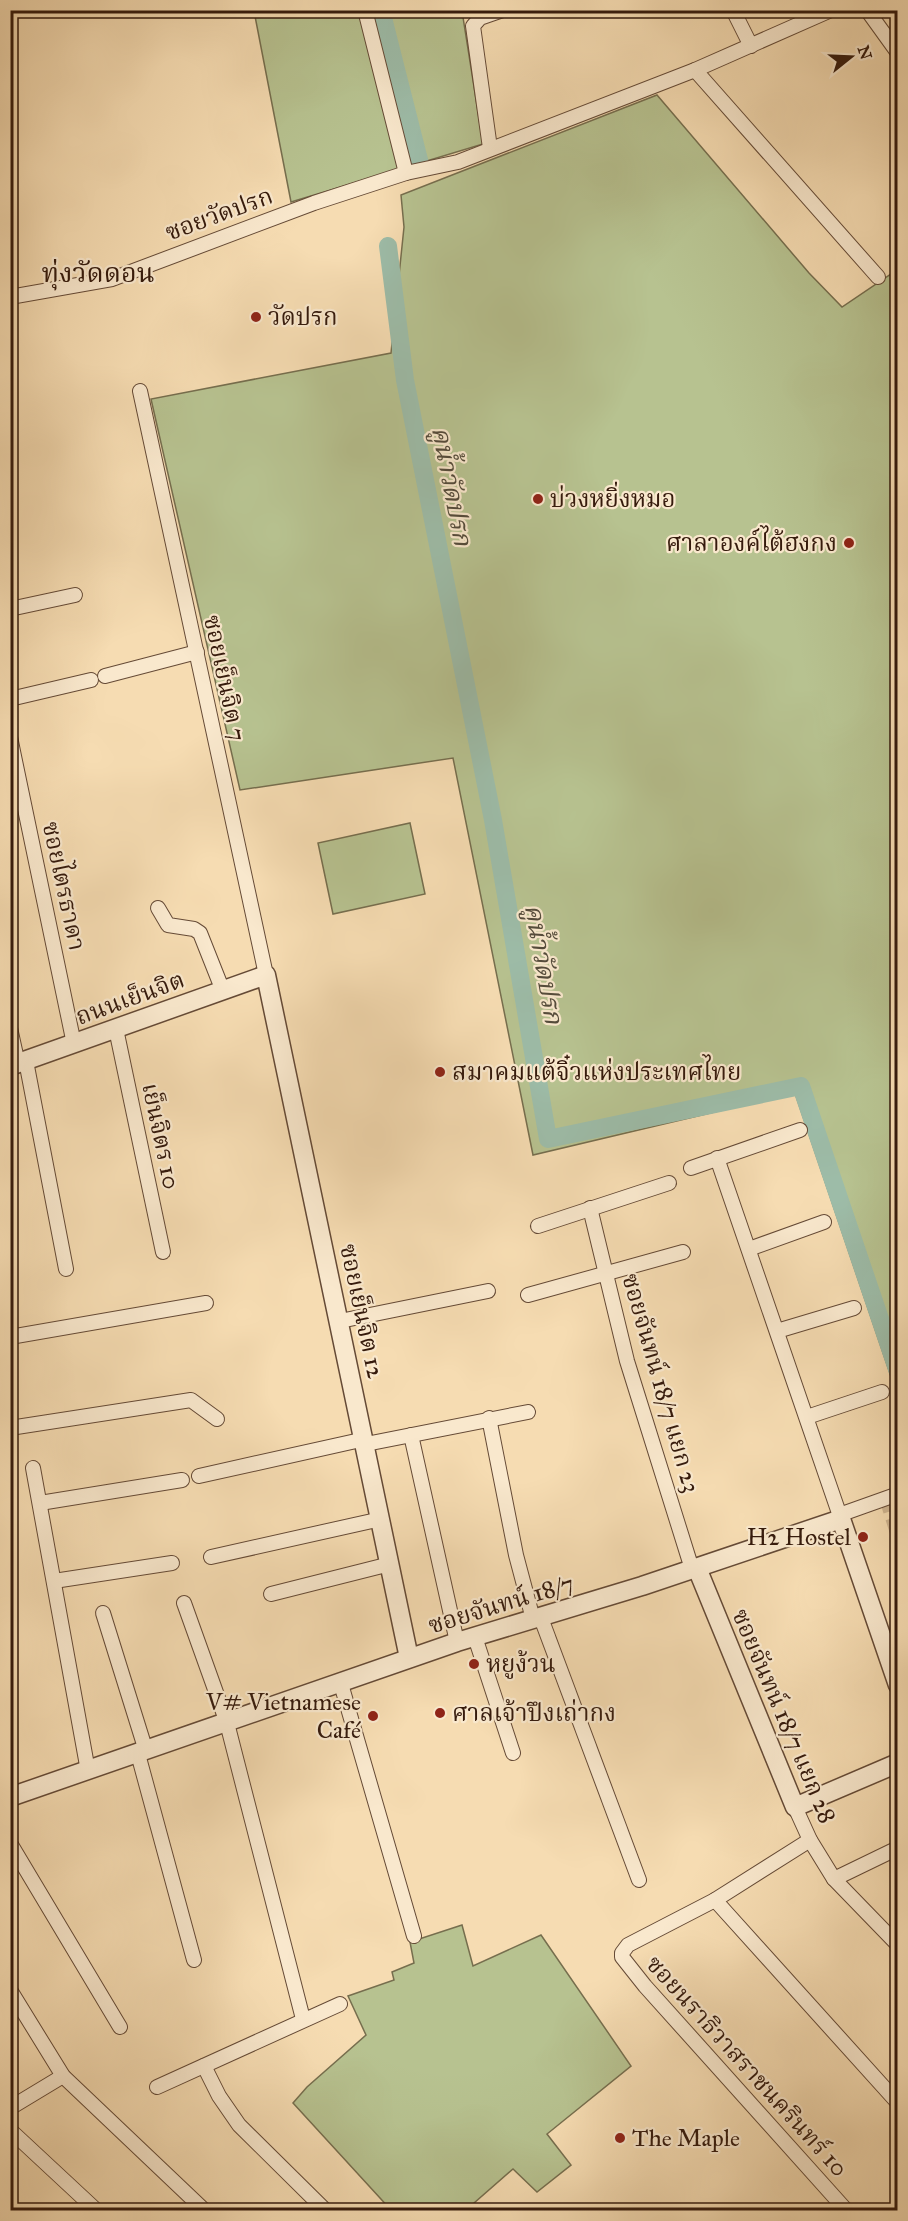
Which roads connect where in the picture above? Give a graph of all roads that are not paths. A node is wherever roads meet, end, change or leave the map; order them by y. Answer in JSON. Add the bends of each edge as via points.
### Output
{"nodes":[{"id":1,"x":365,"y":10,"type":"edge"},
{"id":2,"x":502,"y":10,"type":"edge"},
{"id":3,"x":733,"y":10,"type":"edge"},
{"id":4,"x":831,"y":10,"type":"edge"},
{"id":5,"x":867,"y":10,"type":"edge"},
{"id":6,"x":751,"y":46,"type":"junction"},
{"id":7,"x":897,"y":53,"type":"edge"},
{"id":8,"x":695,"y":70,"type":"junction"},
{"id":9,"x":490,"y":148,"type":"junction"},
{"id":10,"x":406,"y":173,"type":"junction"},
{"id":11,"x":878,"y":277,"type":"dead end"},
{"id":12,"x":10,"y":297,"type":"edge"},
{"id":13,"x":140,"y":391,"type":"dead end"},
{"id":14,"x":75,"y":595,"type":"dead end"},
{"id":15,"x":10,"y":609,"type":"edge"},
{"id":16,"x":197,"y":652,"type":"junction"},
{"id":17,"x":105,"y":676,"type":"dead end"},
{"id":18,"x":91,"y":680,"type":"dead end"},
{"id":19,"x":10,"y":699,"type":"edge"},
{"id":20,"x":10,"y":737,"type":"edge"},
{"id":21,"x":158,"y":908,"type":"dead end"},
{"id":22,"x":266,"y":975,"type":"junction"},
{"id":23,"x":223,"y":991,"type":"junction"},
{"id":24,"x":10,"y":1028,"type":"edge"},
{"id":25,"x":116,"y":1029,"type":"junction"},
{"id":26,"x":74,"y":1044,"type":"junction"},
{"id":27,"x":18,"y":1064,"type":"edge"},
{"id":28,"x":800,"y":1130,"type":"dead end"},
{"id":29,"x":717,"y":1158,"type":"junction"},
{"id":30,"x":691,"y":1168,"type":"dead end"},
{"id":31,"x":669,"y":1183,"type":"dead end"},
{"id":32,"x":590,"y":1208,"type":"junction"},
{"id":33,"x":824,"y":1222,"type":"dead end"},
{"id":34,"x":538,"y":1226,"type":"dead end"},
{"id":35,"x":748,"y":1249,"type":"junction"},
{"id":36,"x":163,"y":1252,"type":"dead end"},
{"id":37,"x":683,"y":1252,"type":"dead end"},
{"id":38,"x":66,"y":1269,"type":"dead end"},
{"id":39,"x":606,"y":1274,"type":"junction"},
{"id":40,"x":488,"y":1291,"type":"dead end"},
{"id":41,"x":528,"y":1295,"type":"dead end"},
{"id":42,"x":206,"y":1303,"type":"dead end"},
{"id":43,"x":854,"y":1308,"type":"dead end"},
{"id":44,"x":340,"y":1321,"type":"junction"},
{"id":45,"x":777,"y":1331,"type":"junction"},
{"id":46,"x":10,"y":1337,"type":"edge"},
{"id":47,"x":882,"y":1392,"type":"dead end"},
{"id":48,"x":528,"y":1412,"type":"dead end"},
{"id":49,"x":489,"y":1418,"type":"junction"},
{"id":50,"x":807,"y":1418,"type":"junction"},
{"id":51,"x":217,"y":1419,"type":"dead end"},
{"id":52,"x":10,"y":1428,"type":"edge"},
{"id":53,"x":411,"y":1435,"type":"junction"},
{"id":54,"x":366,"y":1441,"type":"junction"},
{"id":55,"x":33,"y":1468,"type":"dead end"},
{"id":56,"x":199,"y":1476,"type":"dead end"},
{"id":57,"x":182,"y":1480,"type":"dead end"},
{"id":58,"x":892,"y":1496,"type":"edge"},
{"id":59,"x":40,"y":1503,"type":"junction"},
{"id":60,"x":840,"y":1517,"type":"junction"},
{"id":61,"x":381,"y":1520,"type":"junction"},
{"id":62,"x":211,"y":1557,"type":"dead end"},
{"id":63,"x":172,"y":1563,"type":"dead end"},
{"id":64,"x":390,"y":1564,"type":"junction"},
{"id":65,"x":695,"y":1568,"type":"junction"},
{"id":66,"x":54,"y":1581,"type":"junction"},
{"id":67,"x":271,"y":1594,"type":"dead end"},
{"id":68,"x":184,"y":1603,"type":"dead end"},
{"id":69,"x":103,"y":1613,"type":"dead end"},
{"id":70,"x":537,"y":1618,"type":"junction"},
{"id":71,"x":475,"y":1636,"type":"junction"},
{"id":72,"x":457,"y":1642,"type":"junction"},
{"id":73,"x":409,"y":1658,"type":"junction"},
{"id":74,"x":341,"y":1684,"type":"junction"},
{"id":75,"x":897,"y":1685,"type":"edge"},
{"id":76,"x":227,"y":1723,"type":"junction"},
{"id":77,"x":142,"y":1753,"type":"junction"},
{"id":78,"x":513,"y":1753,"type":"dead end"},
{"id":79,"x":897,"y":1763,"type":"edge"},
{"id":80,"x":88,"y":1771,"type":"junction"},
{"id":81,"x":10,"y":1797,"type":"edge"},
{"id":82,"x":795,"y":1807,"type":"junction"},
{"id":83,"x":810,"y":1840,"type":"junction"},
{"id":84,"x":10,"y":1843,"type":"edge"},
{"id":85,"x":897,"y":1848,"type":"edge"},
{"id":86,"x":834,"y":1879,"type":"junction"},
{"id":87,"x":639,"y":1880,"type":"dead end"},
{"id":88,"x":715,"y":1900,"type":"junction"},
{"id":89,"x":414,"y":1936,"type":"dead end"},
{"id":90,"x":897,"y":1945,"type":"edge"},
{"id":91,"x":194,"y":1960,"type":"dead end"},
{"id":92,"x":10,"y":1990,"type":"edge"},
{"id":93,"x":340,"y":2004,"type":"dead end"},
{"id":94,"x":303,"y":2019,"type":"junction"},
{"id":95,"x":120,"y":2027,"type":"dead end"},
{"id":96,"x":204,"y":2066,"type":"junction"},
{"id":97,"x":63,"y":2076,"type":"junction"},
{"id":98,"x":157,"y":2087,"type":"dead end"},
{"id":99,"x":897,"y":2103,"type":"edge"},
{"id":100,"x":10,"y":2108,"type":"edge"},
{"id":101,"x":10,"y":2130,"type":"edge"},
{"id":102,"x":96,"y":2211,"type":"edge"},
{"id":103,"x":204,"y":2211,"type":"edge"},
{"id":104,"x":325,"y":2211,"type":"edge"},
{"id":105,"x":846,"y":2211,"type":"edge"}],
"edges":[{"from":1,"to":10,"type":"street"},
{"from":2,"to":9,"type":"street","via":[[480,18],[473,26]]},
{"from":3,"to":6,"type":"street"},
{"from":4,"to":6,"type":"street","name":"ซอยวัดปรก"},
{"from":5,"to":7,"type":"street"},
{"from":6,"to":8,"type":"street","name":"ซอยวัดปรก"},
{"from":8,"to":9,"type":"street","name":"ซอยวัดปรก"},
{"from":8,"to":11,"type":"street"},
{"from":9,"to":10,"type":"street","name":"ซอยวัดปรก","via":[[458,162]]},
{"from":10,"to":12,"type":"street","name":"ซอยวัดปรก","via":[[314,202],[111,279]]},
{"from":13,"to":16,"type":"street","name":"ซอยเย็นจิต 7"},
{"from":14,"to":15,"type":"street"},
{"from":16,"to":17,"type":"street"},
{"from":16,"to":22,"type":"street","name":"ซอยเย็นจิต 7"},
{"from":18,"to":19,"type":"street"},
{"from":20,"to":26,"type":"street","name":"ซอยไตรธาดา"},
{"from":21,"to":23,"type":"street","via":[[168,925],[200,933]]},
{"from":22,"to":23,"type":"street","name":"ถนนเย็นจิต"},
{"from":22,"to":44,"type":"street","name":"ซอยเย็นจิต 12"},
{"from":23,"to":25,"type":"street","name":"ถนนเย็นจิต"},
{"from":24,"to":27,"type":"street"},
{"from":25,"to":26,"type":"street","name":"ถนนเย็นจิต"},
{"from":25,"to":36,"type":"street","name":"เย็นจิตร 10"},
{"from":26,"to":27,"type":"street","name":"ถนนเย็นจิต"},
{"from":27,"to":38,"type":"street"},
{"from":28,"to":29,"type":"street"},
{"from":29,"to":30,"type":"street"},
{"from":29,"to":35,"type":"street"},
{"from":31,"to":32,"type":"street"},
{"from":32,"to":34,"type":"street"},
{"from":32,"to":39,"type":"street","name":"ซอยจันทน์ 18/7 แยก 23"},
{"from":33,"to":35,"type":"street"},
{"from":35,"to":45,"type":"street"},
{"from":37,"to":39,"type":"street"},
{"from":39,"to":41,"type":"street"},
{"from":39,"to":65,"type":"street","name":"ซอยจันทน์ 18/7 แยก 23","via":[[627,1361]]},
{"from":40,"to":44,"type":"street"},
{"from":42,"to":46,"type":"street"},
{"from":43,"to":45,"type":"street"},
{"from":44,"to":54,"type":"street","name":"ซอยเย็นจิต 12"},
{"from":45,"to":50,"type":"street"},
{"from":47,"to":50,"type":"street"},
{"from":48,"to":49,"type":"street"},
{"from":49,"to":53,"type":"street"},
{"from":49,"to":70,"type":"street","via":[[516,1555]]},
{"from":50,"to":60,"type":"street"},
{"from":51,"to":52,"type":"street","via":[[191,1400]]},
{"from":53,"to":54,"type":"street"},
{"from":53,"to":72,"type":"street"},
{"from":54,"to":56,"type":"street"},
{"from":54,"to":61,"type":"street","name":"ซอยเย็นจิต 12"},
{"from":55,"to":59,"type":"street"},
{"from":57,"to":59,"type":"street"},
{"from":58,"to":60,"type":"street"},
{"from":59,"to":66,"type":"street"},
{"from":60,"to":65,"type":"street","name":"ซอยจันทน์ 18/7"},
{"from":60,"to":75,"type":"street"},
{"from":61,"to":62,"type":"street"},
{"from":61,"to":64,"type":"street","name":"ซอยเย็นจิต 12"},
{"from":63,"to":66,"type":"street"},
{"from":64,"to":67,"type":"street"},
{"from":64,"to":73,"type":"street","name":"ซอยเย็นจิต 12"},
{"from":65,"to":70,"type":"street","name":"ซอยจันทน์ 18/7"},
{"from":65,"to":82,"type":"street","name":"ซอยจันทน์ 18/7 แยก 28"},
{"from":66,"to":80,"type":"street"},
{"from":68,"to":76,"type":"street"},
{"from":69,"to":77,"type":"street"},
{"from":70,"to":71,"type":"street","name":"ซอยจันทน์ 18/7"},
{"from":70,"to":87,"type":"street"},
{"from":71,"to":72,"type":"street","name":"ซอยจันทน์ 18/7"},
{"from":71,"to":78,"type":"street"},
{"from":72,"to":73,"type":"street","name":"ซอยจันทน์ 18/7"},
{"from":73,"to":74,"type":"street","name":"ซอยจันทน์ 18/7"},
{"from":74,"to":76,"type":"street","name":"ซอยจันทน์ 18/7"},
{"from":74,"to":89,"type":"street"},
{"from":76,"to":77,"type":"street","name":"ซอยจันทน์ 18/7"},
{"from":76,"to":94,"type":"street"},
{"from":77,"to":80,"type":"street","name":"ซอยจันทน์ 18/7"},
{"from":77,"to":91,"type":"street"},
{"from":79,"to":82,"type":"street"},
{"from":80,"to":81,"type":"street","name":"ซอยจันทน์ 18/7"},
{"from":82,"to":83,"type":"street","name":"ซอยจันทน์ 18/7 แยก 28"},
{"from":83,"to":86,"type":"street","name":"ซอยจันทน์ 18/7 แยก 28"},
{"from":83,"to":88,"type":"street","name":"ซอยนราธิวาสราชนครินทร์ 10"},
{"from":84,"to":95,"type":"street"},
{"from":85,"to":86,"type":"street"},
{"from":86,"to":90,"type":"street","name":"ซอยจันทน์ 18/7 แยก 28"},
{"from":88,"to":99,"type":"street"},
{"from":88,"to":105,"type":"street","name":"ซอยนราธิวาสราชนครินทร์ 10","via":[[628,1945],[622,1953],[624,1962]]},
{"from":92,"to":97,"type":"street"},
{"from":93,"to":94,"type":"street"},
{"from":94,"to":96,"type":"street"},
{"from":96,"to":98,"type":"street"},
{"from":96,"to":104,"type":"street","via":[[239,2124]]},
{"from":97,"to":100,"type":"street"},
{"from":97,"to":103,"type":"street"},
{"from":101,"to":102,"type":"street"}]}
